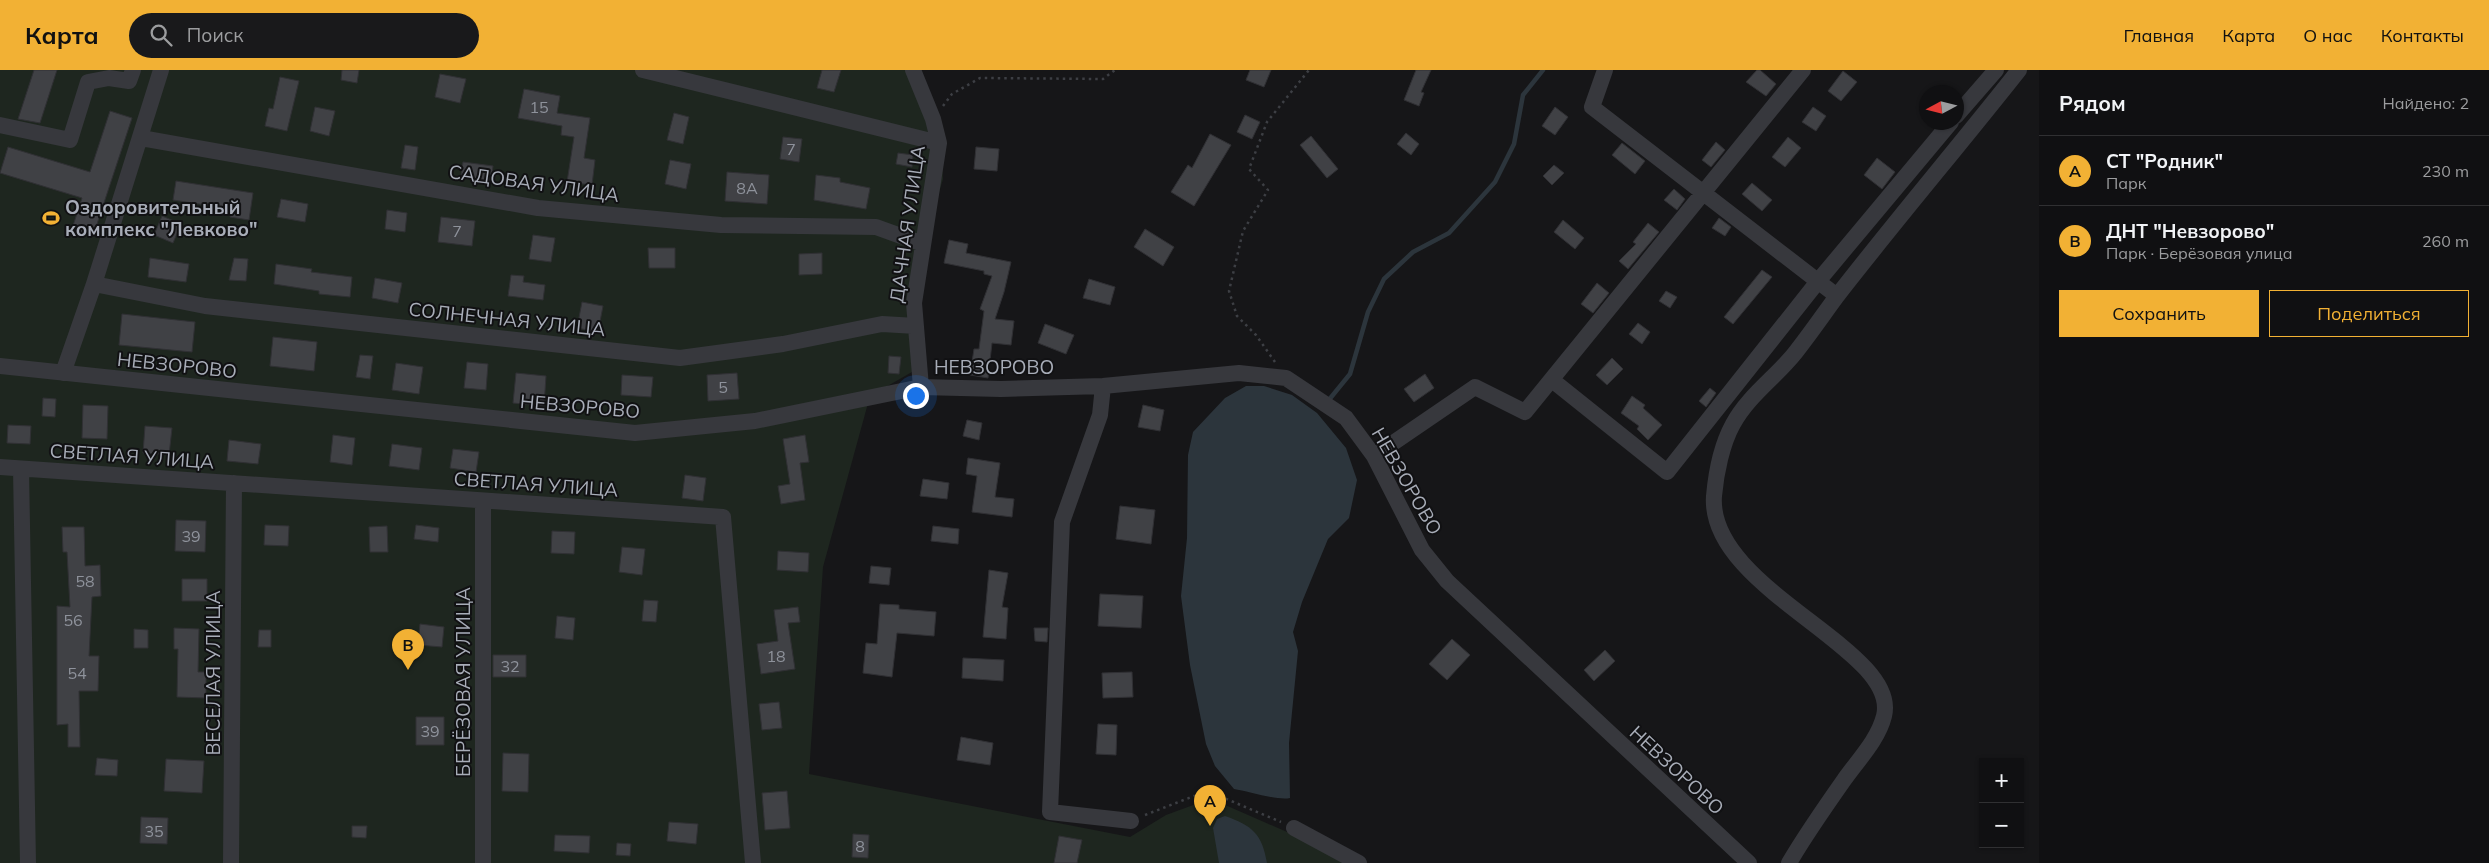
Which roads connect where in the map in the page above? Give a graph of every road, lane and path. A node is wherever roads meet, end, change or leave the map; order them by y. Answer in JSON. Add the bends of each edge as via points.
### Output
{"nodes":[{"id":1,"x":132,"y":70,"type":"edge"},
{"id":2,"x":161,"y":70,"type":"edge"},
{"id":3,"x":643,"y":70,"type":"edge"},
{"id":4,"x":914,"y":70,"type":"edge"},
{"id":5,"x":1114,"y":70,"type":"edge"},
{"id":6,"x":1309,"y":70,"type":"edge"},
{"id":7,"x":1605,"y":70,"type":"edge"},
{"id":8,"x":1803,"y":70,"type":"edge"},
{"id":9,"x":1996,"y":70,"type":"edge"},
{"id":10,"x":2019,"y":70,"type":"edge"},
{"id":11,"x":1964,"y":107,"type":"edge"},
{"id":12,"x":933,"y":119,"type":"junction"},
{"id":13,"x":0,"y":125,"type":"edge"},
{"id":14,"x":1944,"y":130,"type":"edge"},
{"id":15,"x":140,"y":138,"type":"junction"},
{"id":16,"x":939,"y":143,"type":"junction"},
{"id":17,"x":1704,"y":192,"type":"junction"},
{"id":18,"x":923,"y":244,"type":"junction"},
{"id":19,"x":1818,"y":280,"type":"junction"},
{"id":20,"x":94,"y":284,"type":"junction"},
{"id":21,"x":1837,"y":296,"type":"junction"},
{"id":22,"x":916,"y":326,"type":"junction"},
{"id":23,"x":0,"y":366,"type":"edge"},
{"id":24,"x":63,"y":373,"type":"junction"},
{"id":25,"x":1286,"y":378,"type":"junction"},
{"id":26,"x":1552,"y":380,"type":"junction"},
{"id":27,"x":1103,"y":386,"type":"junction"},
{"id":28,"x":921,"y":387,"type":"junction"},
{"id":29,"x":1374,"y":456,"type":"junction"},
{"id":30,"x":0,"y":467,"type":"edge"},
{"id":31,"x":21,"y":469,"type":"junction"},
{"id":32,"x":234,"y":483,"type":"junction"},
{"id":33,"x":483,"y":500,"type":"junction"},
{"id":34,"x":1131,"y":820,"type":"joint"},
{"id":35,"x":1294,"y":828,"type":"joint"},
{"id":36,"x":1741,"y":860,"type":"edge"},
{"id":37,"x":28,"y":863,"type":"edge"},
{"id":38,"x":231,"y":863,"type":"edge"},
{"id":39,"x":483,"y":863,"type":"edge"},
{"id":40,"x":753,"y":863,"type":"edge"},
{"id":41,"x":1359,"y":863,"type":"edge"},
{"id":42,"x":1789,"y":863,"type":"edge"}],
"edges":[{"from":1,"to":13,"type":"street","via":[[129,81],[109,78],[88,82],[70,140]]},
{"from":2,"to":15,"type":"street"},
{"from":3,"to":16,"type":"street"},
{"from":4,"to":12,"type":"street","name":"ДАЧНАЯ УЛИЦА"},
{"from":5,"to":12,"type":"path","via":[[1103,79],[980,78],[952,94]]},
{"from":6,"to":25,"type":"path","via":[[1267,122],[1249,169],[1268,190],[1243,231],[1229,291],[1237,316],[1256,335]]},
{"from":7,"to":17,"type":"street","via":[[1592,107]]},
{"from":8,"to":17,"type":"street"},
{"from":9,"to":11,"type":"street"},
{"from":10,"to":21,"type":"street"},
{"from":12,"to":16,"type":"street","name":"ДАЧНАЯ УЛИЦА"},
{"from":14,"to":19,"type":"street"},
{"from":15,"to":18,"type":"street","name":"САДОВАЯ УЛИЦА","via":[[538,208],[721,224],[876,227]]},
{"from":15,"to":20,"type":"street"},
{"from":16,"to":18,"type":"street","name":"ДАЧНАЯ УЛИЦА"},
{"from":17,"to":19,"type":"street"},
{"from":17,"to":26,"type":"street"},
{"from":18,"to":22,"type":"street","name":"ДАЧНАЯ УЛИЦА","via":[[914,303]]},
{"from":19,"to":21,"type":"street"},
{"from":19,"to":26,"type":"street","via":[[1667,472]]},
{"from":20,"to":22,"type":"street","name":"СОЛНЕЧНАЯ УЛИЦА","via":[[205,306],[680,358],[783,344],[882,324]]},
{"from":20,"to":24,"type":"street"},
{"from":21,"to":42,"type":"street","via":[[1794,354],[1750,399],[1733,424],[1714,498],[1716,520],[1735,557],[1860,663],[1882,695],[1885,714],[1876,736],[1809,829]]},
{"from":22,"to":28,"type":"street","name":"ДАЧНАЯ УЛИЦА"},
{"from":23,"to":24,"type":"street","name":"НЕВЗОРОВО"},
{"from":24,"to":28,"type":"street","name":"НЕВЗОРОВО","via":[[635,434],[754,421]]},
{"from":25,"to":27,"type":"street","name":"НЕВЗОРОВО","via":[[1239,373]]},
{"from":25,"to":29,"type":"street","name":"НЕВЗОРОВО","via":[[1346,418]]},
{"from":26,"to":29,"type":"street","via":[[1525,412],[1475,387]]},
{"from":27,"to":28,"type":"street","name":"НЕВЗОРОВО"},
{"from":27,"to":34,"type":"street","via":[[1100,416],[1062,522],[1050,812]]},
{"from":29,"to":36,"type":"street","name":"НЕВЗОРОВО","via":[[1422,550],[1447,581]]},
{"from":30,"to":31,"type":"street","name":"СВЕТЛАЯ УЛИЦА"},
{"from":31,"to":32,"type":"street","name":"СВЕТЛАЯ УЛИЦА"},
{"from":31,"to":37,"type":"street"},
{"from":32,"to":33,"type":"street","name":"СВЕТЛАЯ УЛИЦА"},
{"from":32,"to":38,"type":"street","name":"ВЕСЕЛАЯ УЛИЦА"},
{"from":33,"to":39,"type":"street","name":"БЕРЁЗОВАЯ УЛИЦА"},
{"from":33,"to":40,"type":"street","name":"СВЕТЛАЯ УЛИЦА","via":[[723,517]]},
{"from":34,"to":35,"type":"path","via":[[1194,796],[1224,798]]},
{"from":35,"to":41,"type":"street"}]}
